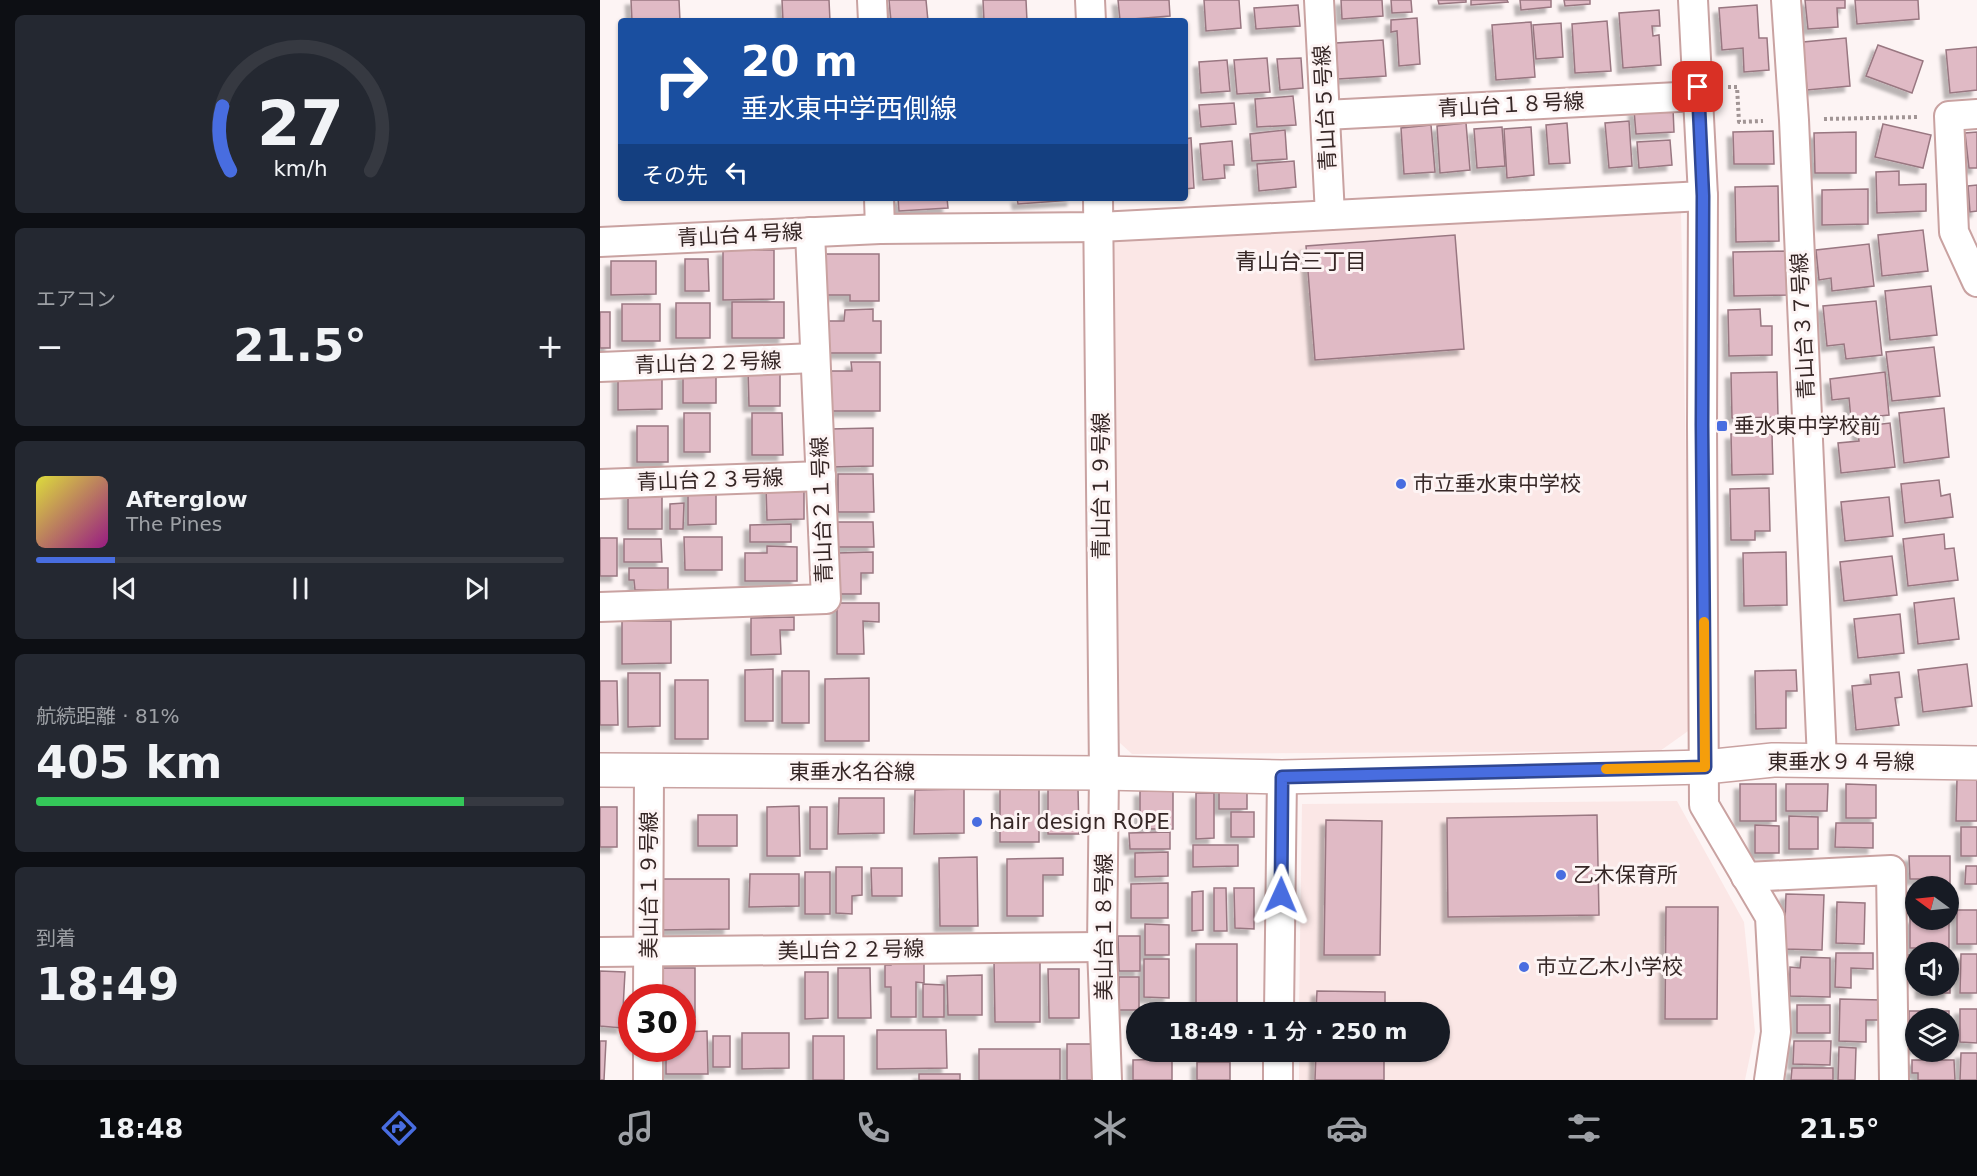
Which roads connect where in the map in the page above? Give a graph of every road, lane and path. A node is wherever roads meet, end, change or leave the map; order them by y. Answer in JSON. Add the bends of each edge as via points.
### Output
{"nodes":[{"id":1,"x":872,"y":0,"type":"edge"},
{"id":2,"x":1090,"y":0,"type":"edge"},
{"id":3,"x":1319,"y":0,"type":"edge"},
{"id":4,"x":1693,"y":0,"type":"edge"},
{"id":5,"x":1786,"y":0,"type":"edge"},
{"id":6,"x":873,"y":18,"type":"edge"},
{"id":7,"x":1090,"y":18,"type":"edge"},
{"id":8,"x":1698,"y":96,"type":"junction"},
{"id":9,"x":1977,"y":114,"type":"edge"},
{"id":10,"x":1325,"y":115,"type":"junction"},
{"id":11,"x":1703,"y":196,"type":"junction"},
{"id":12,"x":879,"y":201,"type":"edge"},
{"id":13,"x":1098,"y":201,"type":"edge"},
{"id":14,"x":1330,"y":215,"type":"junction"},
{"id":15,"x":1099,"y":227,"type":"junction"},
{"id":16,"x":880,"y":229,"type":"junction"},
{"id":17,"x":810,"y":232,"type":"junction"},
{"id":18,"x":600,"y":242,"type":"edge"},
{"id":19,"x":1977,"y":282,"type":"edge"},
{"id":20,"x":815,"y":358,"type":"junction"},
{"id":21,"x":600,"y":367,"type":"edge"},
{"id":22,"x":821,"y":476,"type":"junction"},
{"id":23,"x":600,"y":484,"type":"edge"},
{"id":24,"x":600,"y":607,"type":"edge"},
{"id":25,"x":1822,"y":760,"type":"junction"},
{"id":26,"x":1977,"y":763,"type":"edge"},
{"id":27,"x":1705,"y":767,"type":"junction"},
{"id":28,"x":600,"y":770,"type":"edge"},
{"id":29,"x":649,"y":772,"type":"junction"},
{"id":30,"x":1104,"y":773,"type":"junction"},
{"id":31,"x":1282,"y":777,"type":"junction"},
{"id":32,"x":1746,"y":877,"type":"junction"},
{"id":33,"x":1102,"y":947,"type":"junction"},
{"id":34,"x":600,"y":952,"type":"edge"},
{"id":35,"x":649,"y":952,"type":"junction"},
{"id":36,"x":648,"y":984,"type":"edge"},
{"id":37,"x":1279,"y":1002,"type":"edge"},
{"id":38,"x":648,"y":1062,"type":"edge"},
{"id":39,"x":1278,"y":1062,"type":"edge"},
{"id":40,"x":648,"y":1080,"type":"edge"},
{"id":41,"x":1107,"y":1080,"type":"edge"},
{"id":42,"x":1278,"y":1080,"type":"edge"},
{"id":43,"x":1769,"y":1080,"type":"edge"},
{"id":44,"x":1894,"y":1080,"type":"edge"}],
"edges":[{"from":1,"to":6,"type":"street"},
{"from":2,"to":7,"type":"street"},
{"from":3,"to":10,"type":"street","name":"青山台５号線"},
{"from":4,"to":8,"type":"street"},
{"from":5,"to":25,"type":"street","name":"青山台３７号線"},
{"from":8,"to":10,"type":"street","name":"青山台１８号線"},
{"from":8,"to":11,"type":"street"},
{"from":9,"to":19,"type":"street","via":[[1949,116],[1954,231]]},
{"from":10,"to":14,"type":"street","name":"青山台５号線"},
{"from":11,"to":14,"type":"street","name":"青山台４号線"},
{"from":11,"to":27,"type":"street"},
{"from":12,"to":16,"type":"street"},
{"from":13,"to":15,"type":"street","name":"青山台１９号線"},
{"from":14,"to":15,"type":"street","name":"青山台４号線"},
{"from":15,"to":16,"type":"street","name":"青山台４号線"},
{"from":15,"to":30,"type":"street","name":"青山台１９号線"},
{"from":16,"to":17,"type":"street","name":"青山台４号線"},
{"from":17,"to":18,"type":"street","name":"青山台４号線"},
{"from":17,"to":20,"type":"street","name":"青山台２１号線"},
{"from":20,"to":21,"type":"street","name":"青山台２２号線"},
{"from":20,"to":22,"type":"street","name":"青山台２１号線"},
{"from":22,"to":23,"type":"street","name":"青山台２３号線"},
{"from":22,"to":24,"type":"street","name":"青山台２１号線","via":[[826,599]]},
{"from":25,"to":26,"type":"street","name":"東垂水９４号線"},
{"from":25,"to":27,"type":"street","name":"東垂水９４号線"},
{"from":27,"to":31,"type":"street","name":"東垂水９４号線"},
{"from":27,"to":32,"type":"street","via":[[1704,805]]},
{"from":28,"to":29,"type":"street","name":"東垂水名谷線"},
{"from":29,"to":30,"type":"street","name":"東垂水名谷線"},
{"from":29,"to":35,"type":"street","name":"美山台１９号線"},
{"from":30,"to":31,"type":"street","name":"東垂水名谷線"},
{"from":30,"to":33,"type":"street","name":"美山台１８号線"},
{"from":31,"to":37,"type":"street"},
{"from":32,"to":43,"type":"street","via":[[1770,917],[1776,1032]]},
{"from":32,"to":44,"type":"street","via":[[1892,870]]},
{"from":33,"to":35,"type":"street","name":"美山台２２号線"},
{"from":33,"to":41,"type":"street","name":"美山台１８号線"},
{"from":34,"to":35,"type":"street","name":"美山台２２号線"},
{"from":35,"to":36,"type":"street","name":"美山台１９号線"},
{"from":38,"to":40,"type":"street"},
{"from":39,"to":42,"type":"street"}]}
